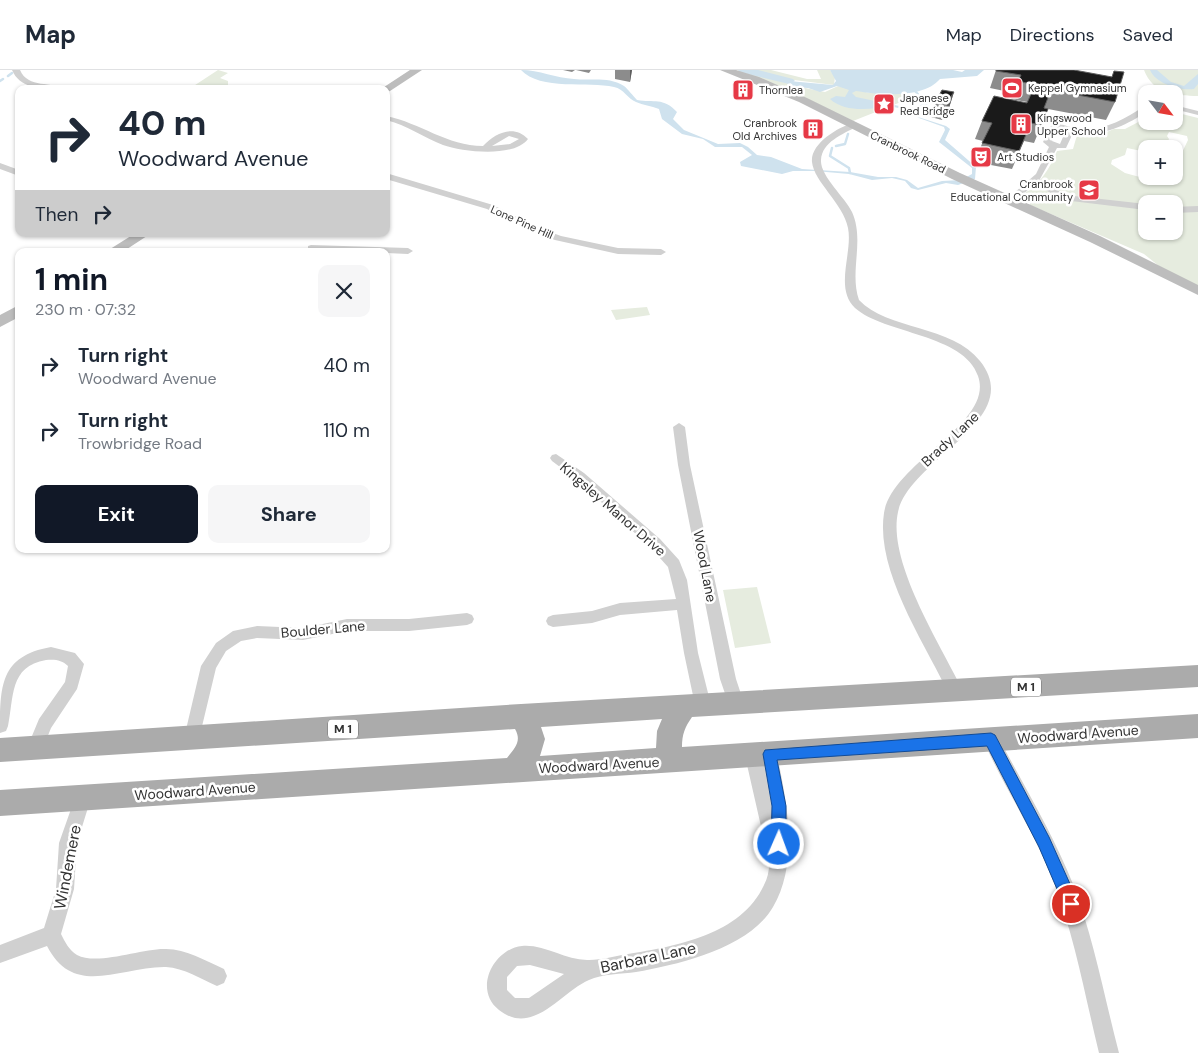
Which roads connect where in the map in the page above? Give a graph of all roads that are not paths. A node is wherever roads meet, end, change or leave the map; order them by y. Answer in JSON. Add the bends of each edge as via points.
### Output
{"nodes":[{"id":1,"x":16,"y":70,"type":"edge"},
{"id":2,"x":417,"y":70,"type":"edge"},
{"id":3,"x":724,"y":70,"type":"edge"},
{"id":4,"x":44,"y":85,"type":"edge"},
{"id":5,"x":390,"y":87,"type":"edge"},
{"id":6,"x":1183,"y":109,"type":"edge"},
{"id":7,"x":1198,"y":113,"type":"edge"},
{"id":8,"x":1138,"y":114,"type":"edge"},
{"id":9,"x":390,"y":119,"type":"edge"},
{"id":10,"x":853,"y":125,"type":"junction"},
{"id":11,"x":1070,"y":130,"type":"junction"},
{"id":12,"x":1054,"y":146,"type":"junction"},
{"id":13,"x":486,"y":148,"type":"dead end"},
{"id":14,"x":0,"y":166,"type":"edge"},
{"id":15,"x":15,"y":171,"type":"edge"},
{"id":16,"x":390,"y":177,"type":"edge"},
{"id":17,"x":1035,"y":180,"type":"junction"},
{"id":18,"x":1011,"y":200,"type":"junction"},
{"id":19,"x":1138,"y":206,"type":"edge"},
{"id":20,"x":1198,"y":209,"type":"edge"},
{"id":21,"x":1183,"y":210,"type":"edge"},
{"id":22,"x":133,"y":237,"type":"edge"},
{"id":23,"x":311,"y":246,"type":"edge"},
{"id":24,"x":118,"y":248,"type":"edge"},
{"id":25,"x":360,"y":248,"type":"edge"},
{"id":26,"x":390,"y":249,"type":"edge"},
{"id":27,"x":408,"y":250,"type":"dead end"},
{"id":28,"x":661,"y":252,"type":"dead end"},
{"id":29,"x":1198,"y":291,"type":"edge"},
{"id":30,"x":15,"y":313,"type":"edge"},
{"id":31,"x":0,"y":322,"type":"edge"},
{"id":32,"x":679,"y":427,"type":"dead end"},
{"id":33,"x":556,"y":458,"type":"dead end"},
{"id":34,"x":684,"y":604,"type":"junction"},
{"id":35,"x":467,"y":619,"type":"dead end"},
{"id":36,"x":553,"y":621,"type":"dead end"},
{"id":37,"x":1198,"y":676,"type":"edge"},
{"id":38,"x":955,"y":691,"type":"junction"},
{"id":39,"x":736,"y":703,"type":"junction"},
{"id":40,"x":694,"y":705,"type":"junction"},
{"id":41,"x":521,"y":716,"type":"junction"},
{"id":42,"x":0,"y":726,"type":"edge"},
{"id":43,"x":1198,"y":726,"type":"edge"},
{"id":44,"x":192,"y":738,"type":"junction"},
{"id":45,"x":991,"y":740,"type":"junction"},
{"id":46,"x":35,"y":748,"type":"junction"},
{"id":47,"x":0,"y":750,"type":"edge"},
{"id":48,"x":761,"y":755,"type":"junction"},
{"id":49,"x":671,"y":760,"type":"junction"},
{"id":50,"x":513,"y":770,"type":"junction"},
{"id":51,"x":83,"y":798,"type":"junction"},
{"id":52,"x":0,"y":803,"type":"edge"},
{"id":53,"x":51,"y":935,"type":"junction"},
{"id":54,"x":0,"y":954,"type":"edge"},
{"id":55,"x":587,"y":970,"type":"dead end"},
{"id":56,"x":217,"y":976,"type":"dead end"},
{"id":57,"x":1109,"y":1053,"type":"edge"}],
"edges":[{"from":1,"to":4,"type":"street","via":[[26,81]]},
{"from":2,"to":5,"type":"street"},
{"from":3,"to":10,"type":"street","name":"Cranbrook Road","via":[[756,79]]},
{"from":6,"to":7,"type":"street"},
{"from":8,"to":11,"type":"street","via":[[1111,127],[1092,131]]},
{"from":9,"to":13,"type":"street","via":[[411,124],[453,145]]},
{"from":10,"to":18,"type":"street","name":"Cranbrook Road"},
{"from":10,"to":38,"type":"street","name":"Brady Lane","via":[[821,146],[817,162],[819,171],[843,203],[852,222],[854,240],[850,288],[856,303],[878,316],[951,345],[978,367],[988,392],[981,411],[913,474],[891,512],[892,534],[901,574]]},
{"from":11,"to":12,"type":"street","via":[[1063,146]]},
{"from":11,"to":12,"type":"street","via":[[1064,126],[1053,126],[1047,142]]},
{"from":12,"to":17,"type":"street"},
{"from":14,"to":15,"type":"street"},
{"from":16,"to":28,"type":"street","name":"Lone Pine Hill","via":[[490,207],[558,238],[618,250]]},
{"from":17,"to":18,"type":"street"},
{"from":17,"to":19,"type":"street","via":[[1063,197]]},
{"from":18,"to":29,"type":"street","name":"Cranbrook Road"},
{"from":20,"to":21,"type":"street"},
{"from":22,"to":24,"type":"street"},
{"from":23,"to":25,"type":"street"},
{"from":26,"to":27,"type":"street"},
{"from":30,"to":31,"type":"street"},
{"from":32,"to":39,"type":"street","name":"Wood Lane","via":[[726,670]]},
{"from":33,"to":34,"type":"street","name":"Kingsley Manor Drive","via":[[666,554],[674,564]]},
{"from":34,"to":36,"type":"street","via":[[620,609],[592,617]]},
{"from":34,"to":40,"type":"street","name":"Kingsley Manor Drive"},
{"from":35,"to":44,"type":"street","name":"Boulder Lane","via":[[409,626],[346,625],[303,634],[257,632],[238,635],[221,647],[209,666]]},
{"from":37,"to":38,"type":"main road","number":"M 1"},
{"from":38,"to":39,"type":"main road","number":"M 1"},
{"from":39,"to":40,"type":"main road","number":"M 1"},
{"from":40,"to":41,"type":"main road","number":"M 1"},
{"from":40,"to":49,"type":"main road","via":[[669,730],[667,740]]},
{"from":41,"to":44,"type":"main road","number":"M 1"},
{"from":41,"to":50,"type":"main road","via":[[532,731],[531,750]]},
{"from":42,"to":46,"type":"street","via":[[6,686],[18,668],[44,654],[56,653],[73,659],[76,664],[72,684],[45,724]]},
{"from":43,"to":45,"type":"main road","name":"Woodward Avenue"},
{"from":44,"to":46,"type":"main road","number":"M 1"},
{"from":45,"to":48,"type":"main road","name":"Woodward Avenue"},
{"from":45,"to":57,"type":"street","via":[[1066,890],[1077,921]]},
{"from":46,"to":47,"type":"main road","number":"M 1"},
{"from":48,"to":49,"type":"main road","name":"Woodward Avenue"},
{"from":48,"to":55,"type":"street","name":"Barbara Lane","via":[[764,806],[778,857],[776,881],[770,896],[754,915],[716,941],[675,954]]},
{"from":49,"to":50,"type":"main road","name":"Woodward Avenue"},
{"from":50,"to":51,"type":"main road","name":"Woodward Avenue"},
{"from":51,"to":52,"type":"main road","name":"Woodward Avenue"},
{"from":51,"to":53,"type":"street","name":"Windemere","via":[[68,843],[65,889]]},
{"from":53,"to":54,"type":"street"},
{"from":53,"to":56,"type":"street","via":[[56,949],[65,959],[85,968],[147,957],[169,958]]}]}
